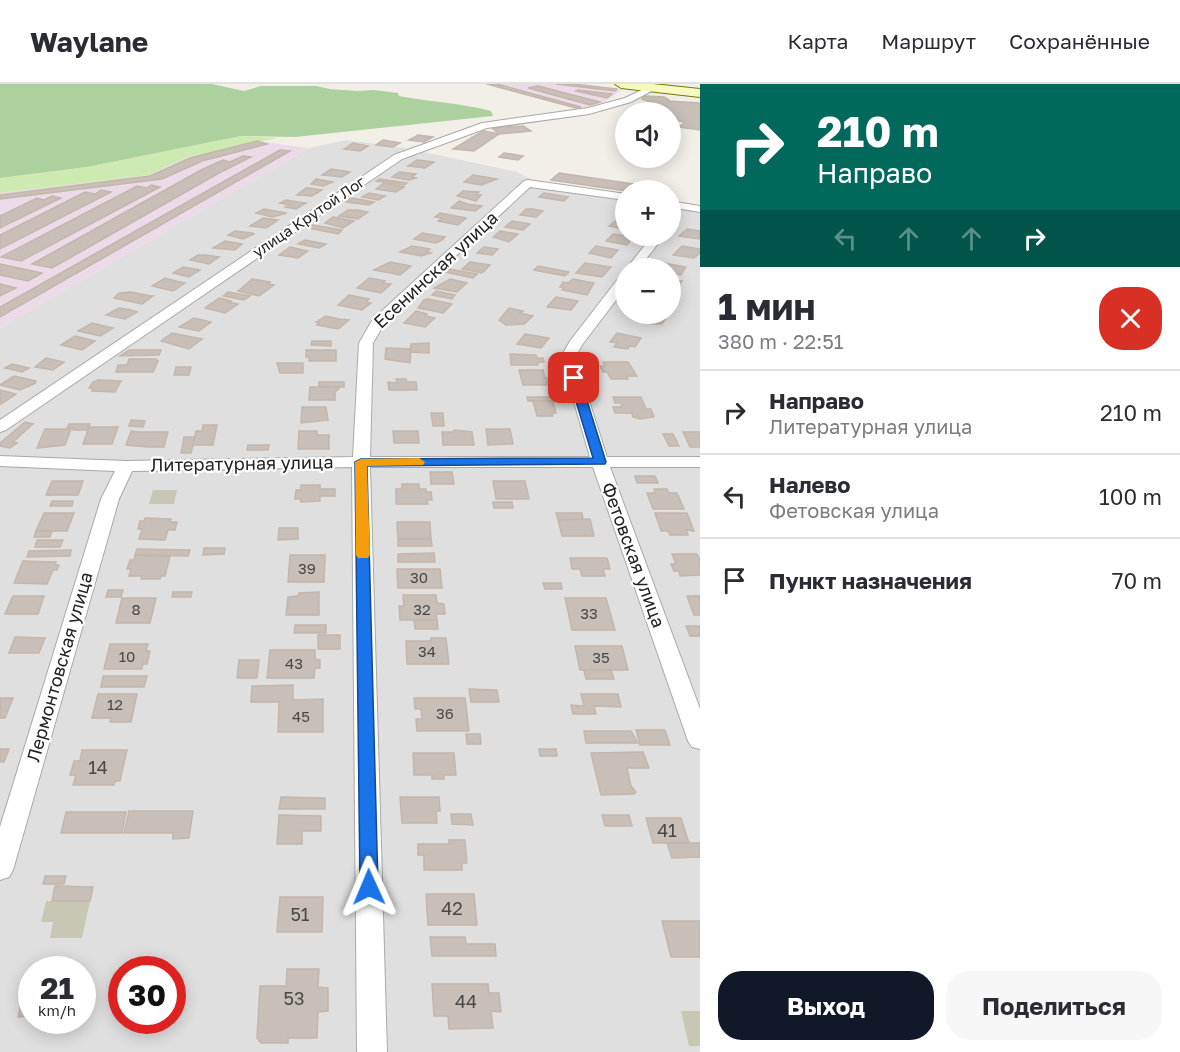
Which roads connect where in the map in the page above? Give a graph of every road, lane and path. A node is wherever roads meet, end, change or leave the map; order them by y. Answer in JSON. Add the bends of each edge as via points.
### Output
{"nodes":[{"id":1,"x":621,"y":84,"type":"edge"},
{"id":2,"x":653,"y":88,"type":"junction"},
{"id":3,"x":700,"y":93,"type":"edge"},
{"id":4,"x":615,"y":195,"type":"edge"},
{"id":5,"x":681,"y":206,"type":"edge"},
{"id":6,"x":700,"y":209,"type":"edge"},
{"id":7,"x":650,"y":246,"type":"edge"},
{"id":8,"x":641,"y":258,"type":"edge"},
{"id":9,"x":615,"y":292,"type":"edge"},
{"id":10,"x":0,"y":427,"type":"edge"},
{"id":11,"x":0,"y":461,"type":"edge"},
{"id":12,"x":361,"y":462,"type":"junction"},
{"id":13,"x":600,"y":462,"type":"junction"},
{"id":14,"x":700,"y":462,"type":"edge"},
{"id":15,"x":126,"y":466,"type":"junction"},
{"id":16,"x":700,"y":741,"type":"edge"},
{"id":17,"x":0,"y":870,"type":"edge"},
{"id":18,"x":372,"y":1052,"type":"edge"}],
"edges":[{"from":1,"to":2,"type":"street"},
{"from":2,"to":3,"type":"street"},
{"from":2,"to":10,"type":"street","name":"улица Крутой Лог","via":[[589,111],[485,125],[398,157]]},
{"from":4,"to":12,"type":"street","name":"Есенинская улица","via":[[528,183],[380,319],[366,343]]},
{"from":5,"to":6,"type":"street"},
{"from":7,"to":8,"type":"street"},
{"from":9,"to":13,"type":"street","name":"Фетовская улица","via":[[568,357]]},
{"from":11,"to":15,"type":"street","name":"Литературная улица"},
{"from":12,"to":13,"type":"street","name":"Литературная улица"},
{"from":12,"to":15,"type":"street","name":"Литературная улица"},
{"from":12,"to":18,"type":"street","name":"Есенинская улица"},
{"from":13,"to":14,"type":"street","name":"Литературная улица"},
{"from":13,"to":16,"type":"street","name":"Фетовская улица"},
{"from":15,"to":17,"type":"street","name":"Лермонтовская улица","via":[[110,500]]}]}
